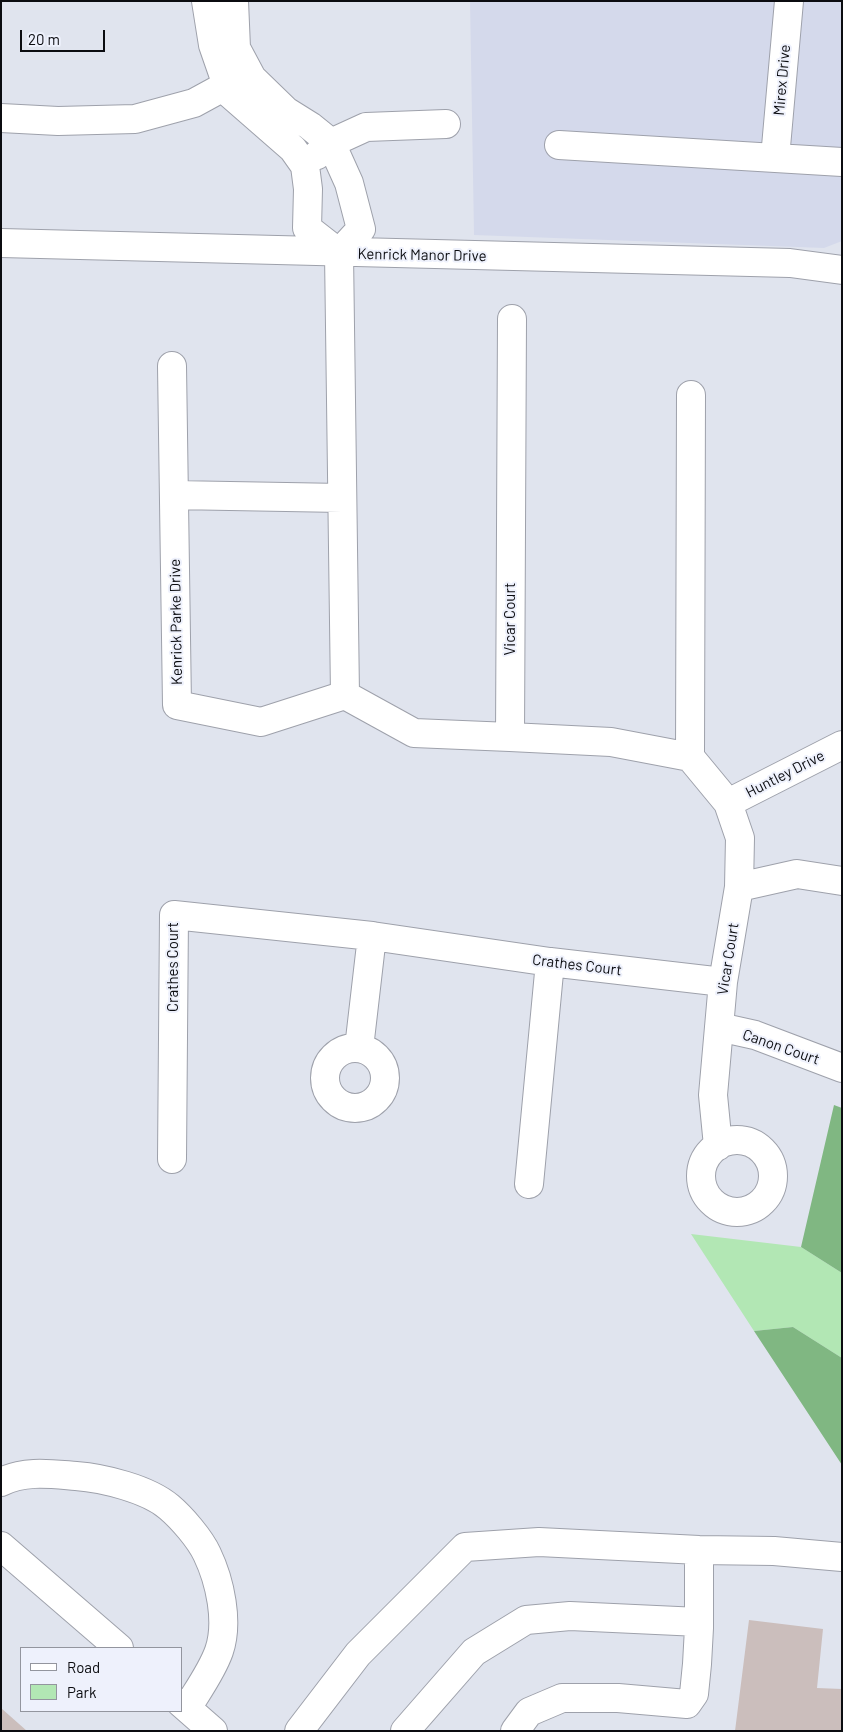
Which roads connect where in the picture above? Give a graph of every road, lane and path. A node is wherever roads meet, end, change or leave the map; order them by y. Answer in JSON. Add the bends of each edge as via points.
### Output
{"nodes":[{"id":1,"x":206,"y":1,"type":"edge"},
{"id":2,"x":234,"y":1,"type":"edge"},
{"id":3,"x":789,"y":1,"type":"edge"},
{"id":4,"x":231,"y":73,"type":"junction"},
{"id":5,"x":1,"y":118,"type":"edge"},
{"id":6,"x":446,"y":124,"type":"dead end"},
{"id":7,"x":330,"y":143,"type":"junction"},
{"id":8,"x":558,"y":145,"type":"dead end"},
{"id":9,"x":776,"y":158,"type":"junction"},
{"id":10,"x":842,"y":162,"type":"edge"},
{"id":11,"x":305,"y":166,"type":"junction"},
{"id":12,"x":1,"y":243,"type":"edge"},
{"id":13,"x":339,"y":253,"type":"junction"},
{"id":14,"x":842,"y":270,"type":"edge"},
{"id":15,"x":512,"y":319,"type":"dead end"},
{"id":16,"x":172,"y":366,"type":"dead end"},
{"id":17,"x":691,"y":395,"type":"dead end"},
{"id":18,"x":174,"y":495,"type":"junction"},
{"id":19,"x":342,"y":498,"type":"junction"},
{"id":20,"x":345,"y":695,"type":"junction"},
{"id":21,"x":510,"y":737,"type":"junction"},
{"id":22,"x":842,"y":745,"type":"edge"},
{"id":23,"x":690,"y":757,"type":"junction"},
{"id":24,"x":728,"y":803,"type":"junction"},
{"id":25,"x":842,"y":881,"type":"edge"},
{"id":26,"x":739,"y":887,"type":"junction"},
{"id":27,"x":372,"y":936,"type":"junction"},
{"id":28,"x":550,"y":962,"type":"junction"},
{"id":29,"x":723,"y":982,"type":"junction"},
{"id":30,"x":719,"y":1027,"type":"junction"},
{"id":31,"x":358,"y":1048,"type":"dead end"},
{"id":32,"x":842,"y":1068,"type":"edge"},
{"id":33,"x":718,"y":1146,"type":"dead end"},
{"id":34,"x":172,"y":1159,"type":"dead end"},
{"id":35,"x":529,"y":1184,"type":"dead end"},
{"id":36,"x":1,"y":1482,"type":"edge"},
{"id":37,"x":1,"y":1546,"type":"edge"},
{"id":38,"x":699,"y":1550,"type":"junction"},
{"id":39,"x":842,"y":1557,"type":"edge"},
{"id":40,"x":699,"y":1622,"type":"junction"},
{"id":41,"x":118,"y":1647,"type":"edge"},
{"id":42,"x":184,"y":1705,"type":"edge"},
{"id":43,"x":213,"y":1731,"type":"edge"},
{"id":44,"x":299,"y":1731,"type":"edge"},
{"id":45,"x":405,"y":1731,"type":"edge"},
{"id":46,"x":515,"y":1731,"type":"edge"}],
"edges":[{"from":1,"to":4,"type":"street","via":[[213,45]]},
{"from":2,"to":4,"type":"street","via":[[236,48]]},
{"from":3,"to":9,"type":"street","name":"Mirex Drive"},
{"from":4,"to":5,"type":"street","via":[[194,103],[136,119],[58,121]]},
{"from":4,"to":7,"type":"street","via":[[252,78],[286,111]]},
{"from":4,"to":11,"type":"street","via":[[230,94],[293,149]]},
{"from":6,"to":7,"type":"street","via":[[366,127]]},
{"from":7,"to":11,"type":"street"},
{"from":7,"to":13,"type":"street","via":[[349,183],[362,230]]},
{"from":8,"to":9,"type":"street"},
{"from":9,"to":10,"type":"street"},
{"from":11,"to":13,"type":"street","via":[[307,228]]},
{"from":12,"to":13,"type":"street","name":"Kenrick Manor Drive"},
{"from":13,"to":14,"type":"street","name":"Kenrick Manor Drive","via":[[790,263]]},
{"from":13,"to":19,"type":"street"},
{"from":15,"to":21,"type":"street","name":"Vicar Court"},
{"from":16,"to":18,"type":"street","name":"Kenrick Parke Drive"},
{"from":17,"to":23,"type":"street"},
{"from":18,"to":19,"type":"street"},
{"from":18,"to":20,"type":"street","name":"Kenrick Parke Drive","via":[[177,705],[261,722]]},
{"from":19,"to":20,"type":"street"},
{"from":20,"to":21,"type":"street","via":[[414,733]]},
{"from":21,"to":23,"type":"street","via":[[611,742]]},
{"from":22,"to":24,"type":"street","name":"Huntley Drive"},
{"from":23,"to":24,"type":"street","name":"Vicar Court"},
{"from":24,"to":26,"type":"street","name":"Vicar Court","via":[[740,838]]},
{"from":25,"to":26,"type":"street","via":[[797,874]]},
{"from":26,"to":29,"type":"street","name":"Vicar Court"},
{"from":27,"to":28,"type":"street","name":"Crathes Court"},
{"from":27,"to":31,"type":"street"},
{"from":27,"to":34,"type":"street","name":"Crathes Court","via":[[174,915]]},
{"from":28,"to":29,"type":"street","name":"Crathes Court"},
{"from":28,"to":35,"type":"street"},
{"from":29,"to":30,"type":"street","name":"Vicar Court"},
{"from":30,"to":32,"type":"street","name":"Canon Court","via":[[755,1035]]},
{"from":30,"to":33,"type":"street","name":"Vicar Court","via":[[713,1095]]},
{"from":36,"to":42,"type":"street","via":[[20,1475],[39,1474],[97,1478],[142,1492],[168,1506],[189,1528],[207,1554],[219,1588],[223,1619],[219,1650]]},
{"from":37,"to":41,"type":"street"},
{"from":38,"to":39,"type":"street"},
{"from":38,"to":40,"type":"street"},
{"from":38,"to":44,"type":"street","via":[[539,1542],[465,1546],[358,1654]]},
{"from":40,"to":45,"type":"street","via":[[570,1616],[526,1620],[474,1652]]},
{"from":40,"to":46,"type":"street","via":[[694,1694],[688,1704],[618,1698],[562,1698],[529,1712]]},
{"from":42,"to":43,"type":"street"}]}
